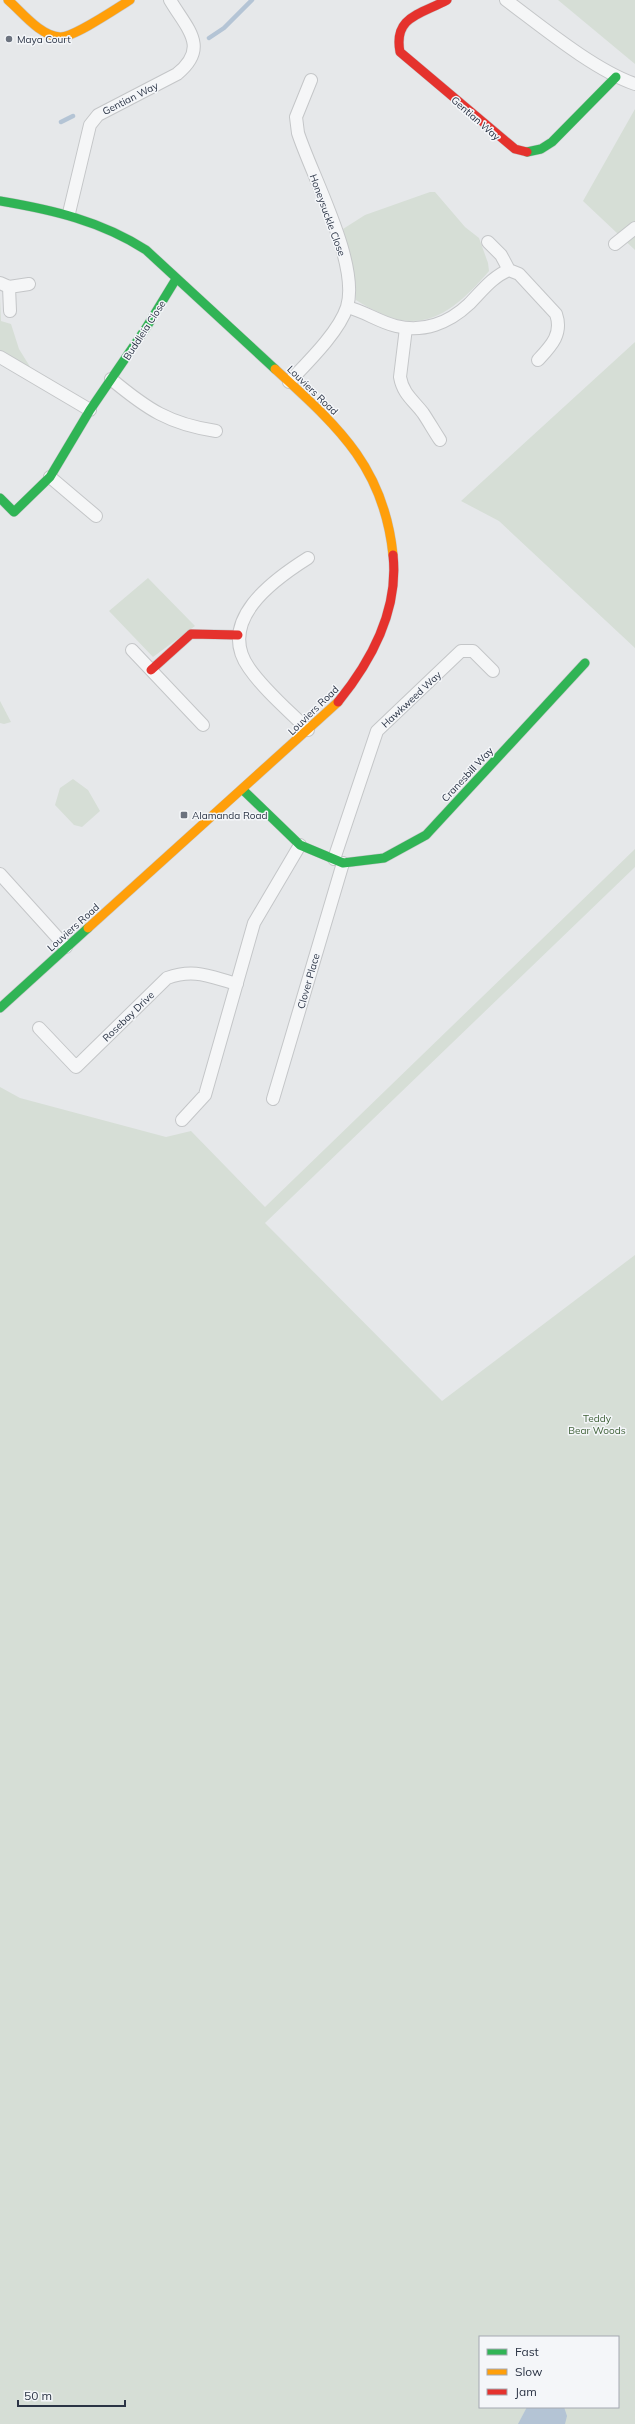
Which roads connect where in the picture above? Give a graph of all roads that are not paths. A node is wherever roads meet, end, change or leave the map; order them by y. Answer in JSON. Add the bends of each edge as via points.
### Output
{"nodes":[{"id":1,"x":8,"y":0,"type":"edge"},
{"id":2,"x":130,"y":0,"type":"edge"},
{"id":3,"x":170,"y":0,"type":"edge"},
{"id":4,"x":447,"y":0,"type":"edge"},
{"id":5,"x":506,"y":0,"type":"edge"},
{"id":6,"x":616,"y":77,"type":"junction"},
{"id":7,"x":311,"y":80,"type":"dead end"},
{"id":8,"x":635,"y":84,"type":"edge"},
{"id":9,"x":0,"y":201,"type":"edge"},
{"id":10,"x":69,"y":213,"type":"junction"},
{"id":11,"x":635,"y":228,"type":"edge"},
{"id":12,"x":488,"y":242,"type":"dead end"},
{"id":13,"x":615,"y":244,"type":"dead end"},
{"id":14,"x":509,"y":270,"type":"junction"},
{"id":15,"x":176,"y":279,"type":"junction"},
{"id":16,"x":29,"y":284,"type":"dead end"},
{"id":17,"x":4,"y":285,"type":"edge"},
{"id":18,"x":347,"y":307,"type":"junction"},
{"id":19,"x":10,"y":311,"type":"dead end"},
{"id":20,"x":406,"y":328,"type":"junction"},
{"id":21,"x":0,"y":357,"type":"edge"},
{"id":22,"x":538,"y":360,"type":"dead end"},
{"id":23,"x":111,"y":379,"type":"junction"},
{"id":24,"x":289,"y":382,"type":"junction"},
{"id":25,"x":90,"y":410,"type":"junction"},
{"id":26,"x":216,"y":431,"type":"dead end"},
{"id":27,"x":440,"y":440,"type":"dead end"},
{"id":28,"x":50,"y":477,"type":"junction"},
{"id":29,"x":0,"y":498,"type":"edge"},
{"id":30,"x":96,"y":516,"type":"dead end"},
{"id":31,"x":308,"y":558,"type":"dead end"},
{"id":32,"x":238,"y":636,"type":"junction"},
{"id":33,"x":132,"y":650,"type":"dead end"},
{"id":34,"x":585,"y":663,"type":"dead end"},
{"id":35,"x":151,"y":670,"type":"junction"},
{"id":36,"x":493,"y":671,"type":"dead end"},
{"id":37,"x":203,"y":725,"type":"dead end"},
{"id":38,"x":308,"y":730,"type":"junction"},
{"id":39,"x":244,"y":790,"type":"junction"},
{"id":40,"x":300,"y":846,"type":"junction"},
{"id":41,"x":338,"y":861,"type":"junction"},
{"id":42,"x":0,"y":874,"type":"edge"},
{"id":43,"x":66,"y":946,"type":"junction"},
{"id":44,"x":237,"y":984,"type":"junction"},
{"id":45,"x":0,"y":1008,"type":"edge"},
{"id":46,"x":39,"y":1028,"type":"dead end"},
{"id":47,"x":273,"y":1099,"type":"dead end"},
{"id":48,"x":182,"y":1120,"type":"dead end"}],
"edges":[{"from":1,"to":2,"type":"street","via":[[41,30],[60,37],[77,31]]},
{"from":3,"to":10,"type":"street","name":"Gentian Way","via":[[195,45],[194,56],[188,65],[176,74],[98,115],[90,125]]},
{"from":4,"to":6,"type":"street","name":"Gentian Way","via":[[404,21],[397,35],[400,52],[515,149],[534,152],[543,149]]},
{"from":5,"to":6,"type":"street"},
{"from":6,"to":8,"type":"street"},
{"from":7,"to":18,"type":"street","name":"Honeysuckle Close","via":[[296,118],[298,133],[341,249],[349,288]]},
{"from":9,"to":10,"type":"street","name":"Louviers Road"},
{"from":10,"to":15,"type":"street","name":"Louviers Road","via":[[127,237],[146,250]]},
{"from":11,"to":13,"type":"street"},
{"from":12,"to":14,"type":"street","via":[[501,255]]},
{"from":14,"to":20,"type":"street","via":[[497,277],[462,311],[444,322],[427,328]]},
{"from":14,"to":22,"type":"street","via":[[519,274],[556,314],[559,322],[555,340]]},
{"from":15,"to":23,"type":"street","name":"Buddleia Close"},
{"from":15,"to":24,"type":"street","name":"Louviers Road"},
{"from":16,"to":17,"type":"street"},
{"from":17,"to":19,"type":"street"},
{"from":18,"to":20,"type":"street"},
{"from":18,"to":24,"type":"street","name":"Honeysuckle Close","via":[[329,335]]},
{"from":20,"to":27,"type":"street","via":[[400,377],[403,391],[422,412]]},
{"from":21,"to":25,"type":"street"},
{"from":23,"to":25,"type":"street","name":"Buddleia Close"},
{"from":23,"to":26,"type":"street","via":[[138,402],[160,414],[189,427]]},
{"from":24,"to":38,"type":"street","name":"Louviers Road","via":[[351,445],[374,479],[394,550],[391,603],[383,633],[371,660],[344,696]]},
{"from":25,"to":28,"type":"street","name":"Buddleia Close"},
{"from":28,"to":29,"type":"street","name":"Buddleia Close","via":[[14,512]]},
{"from":28,"to":30,"type":"street"},
{"from":31,"to":32,"type":"street","via":[[282,575],[249,608],[242,620]]},
{"from":32,"to":35,"type":"street","via":[[191,634]]},
{"from":32,"to":38,"type":"street","via":[[240,651],[248,667]]},
{"from":33,"to":35,"type":"street"},
{"from":34,"to":41,"type":"street","name":"Cranesbill Way","via":[[426,835],[384,858]]},
{"from":35,"to":37,"type":"street"},
{"from":36,"to":41,"type":"street","name":"Hawkweed Way","via":[[473,651],[462,651],[377,731]]},
{"from":38,"to":39,"type":"street","name":"Louviers Road"},
{"from":39,"to":40,"type":"street"},
{"from":39,"to":43,"type":"street","name":"Louviers Road"},
{"from":40,"to":41,"type":"street"},
{"from":40,"to":44,"type":"street","via":[[254,923]]},
{"from":41,"to":47,"type":"street","name":"Clover Place"},
{"from":42,"to":43,"type":"street"},
{"from":43,"to":45,"type":"street","name":"Louviers Road"},
{"from":44,"to":46,"type":"street","name":"Rosebay Drive","via":[[192,972],[167,978],[76,1067]]},
{"from":44,"to":48,"type":"street","via":[[206,1095]]}]}
